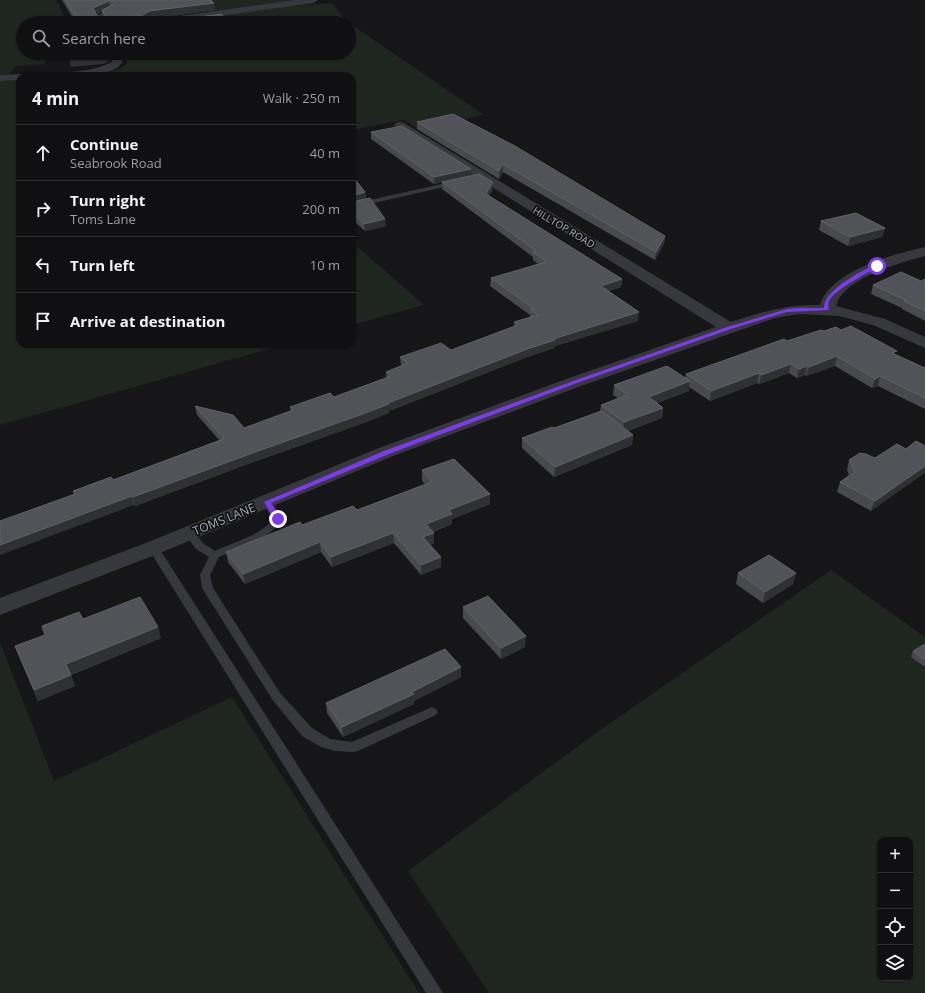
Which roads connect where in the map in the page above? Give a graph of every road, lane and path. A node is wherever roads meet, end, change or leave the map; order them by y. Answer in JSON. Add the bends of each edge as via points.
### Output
{"nodes":[{"id":1,"x":314,"y":0,"type":"edge"},
{"id":2,"x":113,"y":10,"type":"edge"},
{"id":3,"x":100,"y":16,"type":"edge"},
{"id":4,"x":200,"y":16,"type":"edge"},
{"id":5,"x":117,"y":60,"type":"edge"},
{"id":6,"x":88,"y":72,"type":"edge"},
{"id":7,"x":16,"y":77,"type":"edge"},
{"id":8,"x":0,"y":78,"type":"edge"},
{"id":9,"x":400,"y":126,"type":"edge"},
{"id":10,"x":459,"y":182,"type":"edge"},
{"id":11,"x":356,"y":205,"type":"edge"},
{"id":12,"x":925,"y":250,"type":"edge"},
{"id":13,"x":827,"y":309,"type":"junction"},
{"id":14,"x":729,"y":328,"type":"junction"},
{"id":15,"x":925,"y":343,"type":"edge"},
{"id":16,"x":267,"y":502,"type":"junction"},
{"id":17,"x":189,"y":534,"type":"junction"},
{"id":18,"x":154,"y":548,"type":"junction"},
{"id":19,"x":215,"y":555,"type":"junction"},
{"id":20,"x":0,"y":607,"type":"edge"},
{"id":21,"x":432,"y":712,"type":"dead end"},
{"id":22,"x":435,"y":993,"type":"edge"}],
"edges":[{"from":1,"to":4,"type":"street"},
{"from":2,"to":3,"type":"lane"},
{"from":5,"to":6,"type":"street","via":[[101,70]]},
{"from":7,"to":8,"type":"street"},
{"from":9,"to":14,"type":"street","name":"HILLTOP ROAD","via":[[478,178]]},
{"from":10,"to":11,"type":"lane"},
{"from":12,"to":13,"type":"street","via":[[877,266],[857,276],[832,294],[826,302]]},
{"from":13,"to":14,"type":"street","name":"TOMS LANE","via":[[787,311]]},
{"from":13,"to":15,"type":"street","name":"TOMS LANE","via":[[864,316]]},
{"from":14,"to":16,"type":"street","name":"TOMS LANE","via":[[386,452]]},
{"from":16,"to":17,"type":"street","name":"TOMS LANE"},
{"from":16,"to":19,"type":"lane","via":[[278,519],[275,524],[268,530]]},
{"from":17,"to":18,"type":"street","name":"TOMS LANE"},
{"from":17,"to":19,"type":"lane","via":[[197,546]]},
{"from":18,"to":20,"type":"street","name":"TOMS LANE"},
{"from":18,"to":22,"type":"lane"},
{"from":19,"to":21,"type":"lane","via":[[205,575],[208,588],[276,696],[307,732],[335,746],[353,747]]}]}
